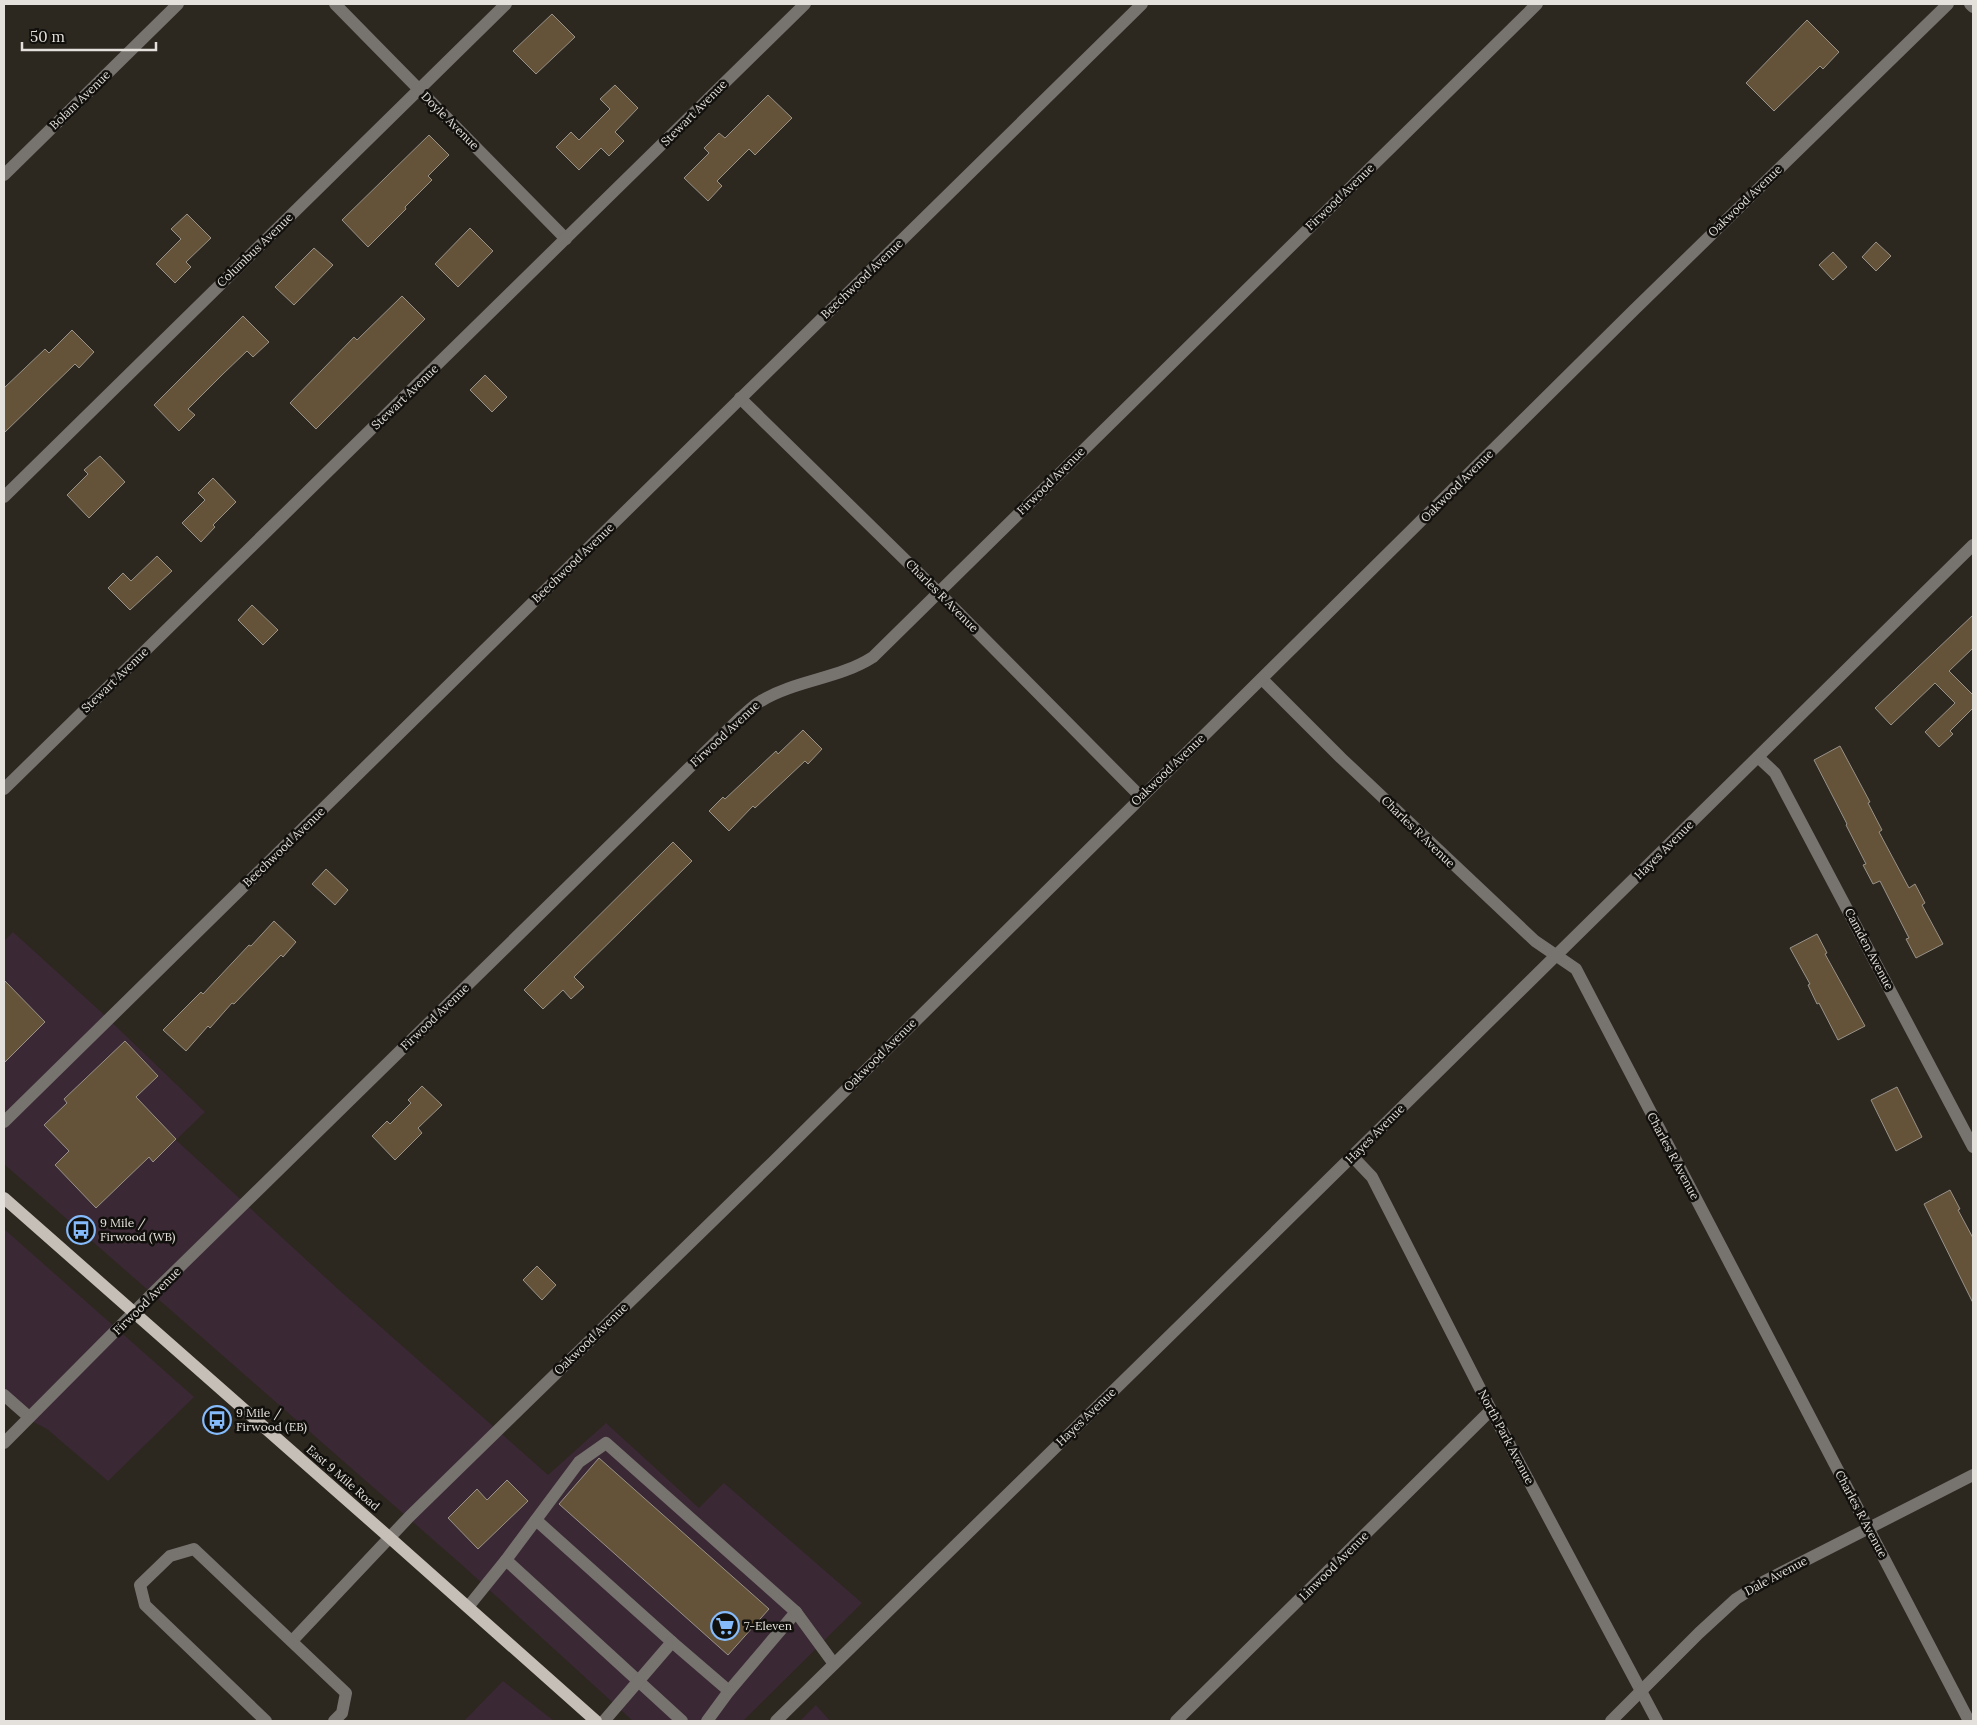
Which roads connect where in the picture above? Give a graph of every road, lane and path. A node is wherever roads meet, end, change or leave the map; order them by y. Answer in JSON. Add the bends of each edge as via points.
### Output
{"nodes":[{"id":1,"x":178,"y":4,"type":"edge"},
{"id":2,"x":335,"y":4,"type":"edge"},
{"id":3,"x":506,"y":4,"type":"edge"},
{"id":4,"x":805,"y":4,"type":"edge"},
{"id":5,"x":1142,"y":4,"type":"edge"},
{"id":6,"x":1537,"y":4,"type":"edge"},
{"id":7,"x":1948,"y":4,"type":"edge"},
{"id":8,"x":1970,"y":4,"type":"edge"},
{"id":9,"x":1973,"y":7,"type":"edge"},
{"id":10,"x":419,"y":90,"type":"junction"},
{"id":11,"x":4,"y":175,"type":"edge"},
{"id":12,"x":566,"y":239,"type":"junction"},
{"id":13,"x":740,"y":398,"type":"junction"},
{"id":14,"x":4,"y":497,"type":"edge"},
{"id":15,"x":1973,"y":545,"type":"edge"},
{"id":16,"x":938,"y":592,"type":"junction"},
{"id":17,"x":1262,"y":679,"type":"junction"},
{"id":18,"x":1758,"y":757,"type":"junction"},
{"id":19,"x":4,"y":789,"type":"edge"},
{"id":20,"x":1141,"y":797,"type":"junction"},
{"id":21,"x":1557,"y":955,"type":"junction"},
{"id":22,"x":4,"y":1122,"type":"edge"},
{"id":23,"x":1973,"y":1147,"type":"edge"},
{"id":24,"x":1352,"y":1156,"type":"junction"},
{"id":25,"x":4,"y":1198,"type":"edge"},
{"id":26,"x":134,"y":1313,"type":"junction"},
{"id":27,"x":4,"y":1395,"type":"edge"},
{"id":28,"x":1492,"y":1410,"type":"junction"},
{"id":29,"x":29,"y":1418,"type":"junction"},
{"id":30,"x":4,"y":1443,"type":"edge"},
{"id":31,"x":1973,"y":1475,"type":"edge"},
{"id":32,"x":536,"y":1520,"type":"junction"},
{"id":33,"x":1869,"y":1529,"type":"junction"},
{"id":34,"x":390,"y":1538,"type":"junction"},
{"id":35,"x":506,"y":1560,"type":"junction"},
{"id":36,"x":468,"y":1607,"type":"junction"},
{"id":37,"x":796,"y":1612,"type":"junction"},
{"id":38,"x":292,"y":1641,"type":"junction"},
{"id":39,"x":672,"y":1642,"type":"junction"},
{"id":40,"x":834,"y":1664,"type":"junction"},
{"id":41,"x":639,"y":1681,"type":"junction"},
{"id":42,"x":729,"y":1691,"type":"junction"},
{"id":43,"x":1641,"y":1691,"type":"junction"},
{"id":44,"x":266,"y":1721,"type":"edge"},
{"id":45,"x":334,"y":1721,"type":"edge"},
{"id":46,"x":596,"y":1721,"type":"edge"},
{"id":47,"x":604,"y":1721,"type":"edge"},
{"id":48,"x":682,"y":1721,"type":"edge"},
{"id":49,"x":707,"y":1721,"type":"edge"},
{"id":50,"x":776,"y":1721,"type":"edge"},
{"id":51,"x":1176,"y":1721,"type":"edge"},
{"id":52,"x":1610,"y":1721,"type":"edge"},
{"id":53,"x":1657,"y":1721,"type":"edge"},
{"id":54,"x":1969,"y":1721,"type":"edge"}],
"edges":[{"from":1,"to":11,"type":"street","name":"Bolam Avenue"},
{"from":2,"to":10,"type":"street","name":"Doyle Avenue"},
{"from":3,"to":10,"type":"street","name":"Columbus Avenue"},
{"from":4,"to":12,"type":"street","name":"Stewart Avenue"},
{"from":5,"to":13,"type":"street","name":"Beechwood Avenue"},
{"from":6,"to":16,"type":"street","name":"Firwood Avenue"},
{"from":7,"to":17,"type":"street","name":"Oakwood Avenue"},
{"from":8,"to":9,"type":"street"},
{"from":10,"to":12,"type":"street","name":"Doyle Avenue"},
{"from":10,"to":14,"type":"street","name":"Columbus Avenue"},
{"from":12,"to":19,"type":"street","name":"Stewart Avenue"},
{"from":13,"to":16,"type":"street","name":"Charles R Avenue"},
{"from":13,"to":22,"type":"street","name":"Beechwood Avenue"},
{"from":15,"to":18,"type":"street","name":"Hayes Avenue"},
{"from":16,"to":20,"type":"street","name":"Charles R Avenue"},
{"from":16,"to":26,"type":"street","name":"Firwood Avenue","via":[[874,657],[836,675],[761,701],[740,718]]},
{"from":17,"to":20,"type":"street","name":"Oakwood Avenue"},
{"from":17,"to":21,"type":"street","name":"Charles R Avenue","via":[[1461,872],[1535,941]]},
{"from":18,"to":21,"type":"street","name":"Hayes Avenue"},
{"from":18,"to":23,"type":"street","name":"Camden Avenue","via":[[1775,773]]},
{"from":20,"to":34,"type":"street","name":"Oakwood Avenue"},
{"from":21,"to":24,"type":"street","name":"Hayes Avenue"},
{"from":21,"to":33,"type":"street","name":"Charles R Avenue","via":[[1576,969]]},
{"from":24,"to":28,"type":"street","name":"North Park Avenue","via":[[1372,1177]]},
{"from":24,"to":40,"type":"street","name":"Hayes Avenue"},
{"from":25,"to":26,"type":"main road","name":"East 9 Mile Road"},
{"from":26,"to":29,"type":"street","name":"Firwood Avenue"},
{"from":26,"to":34,"type":"main road","name":"East 9 Mile Road"},
{"from":27,"to":29,"type":"street"},
{"from":28,"to":43,"type":"street","name":"North Park Avenue"},
{"from":28,"to":51,"type":"street","name":"Linwood Avenue"},
{"from":29,"to":30,"type":"street","name":"Firwood Avenue"},
{"from":31,"to":33,"type":"street","name":"Dale Avenue"},
{"from":32,"to":35,"type":"street"},
{"from":32,"to":37,"type":"street","via":[[579,1462],[606,1443]]},
{"from":32,"to":39,"type":"street"},
{"from":33,"to":43,"type":"street","name":"Dale Avenue","via":[[1761,1583],[1736,1599]]},
{"from":33,"to":54,"type":"street","name":"Charles R Avenue"},
{"from":34,"to":36,"type":"main road","name":"East 9 Mile Road"},
{"from":34,"to":38,"type":"street","name":"Oakwood Avenue"},
{"from":35,"to":36,"type":"street"},
{"from":35,"to":41,"type":"street"},
{"from":36,"to":46,"type":"main road","name":"East 9 Mile Road"},
{"from":37,"to":40,"type":"street"},
{"from":37,"to":42,"type":"street"},
{"from":38,"to":44,"type":"street","via":[[194,1549],[170,1556],[140,1585],[145,1604]]},
{"from":38,"to":45,"type":"street","via":[[346,1693],[342,1713]]},
{"from":39,"to":41,"type":"street"},
{"from":39,"to":42,"type":"street"},
{"from":40,"to":50,"type":"street","name":"Hayes Avenue"},
{"from":41,"to":47,"type":"street"},
{"from":41,"to":48,"type":"street"},
{"from":42,"to":49,"type":"street"},
{"from":43,"to":52,"type":"street","name":"Dale Avenue"},
{"from":43,"to":53,"type":"street","name":"North Park Avenue"}]}
